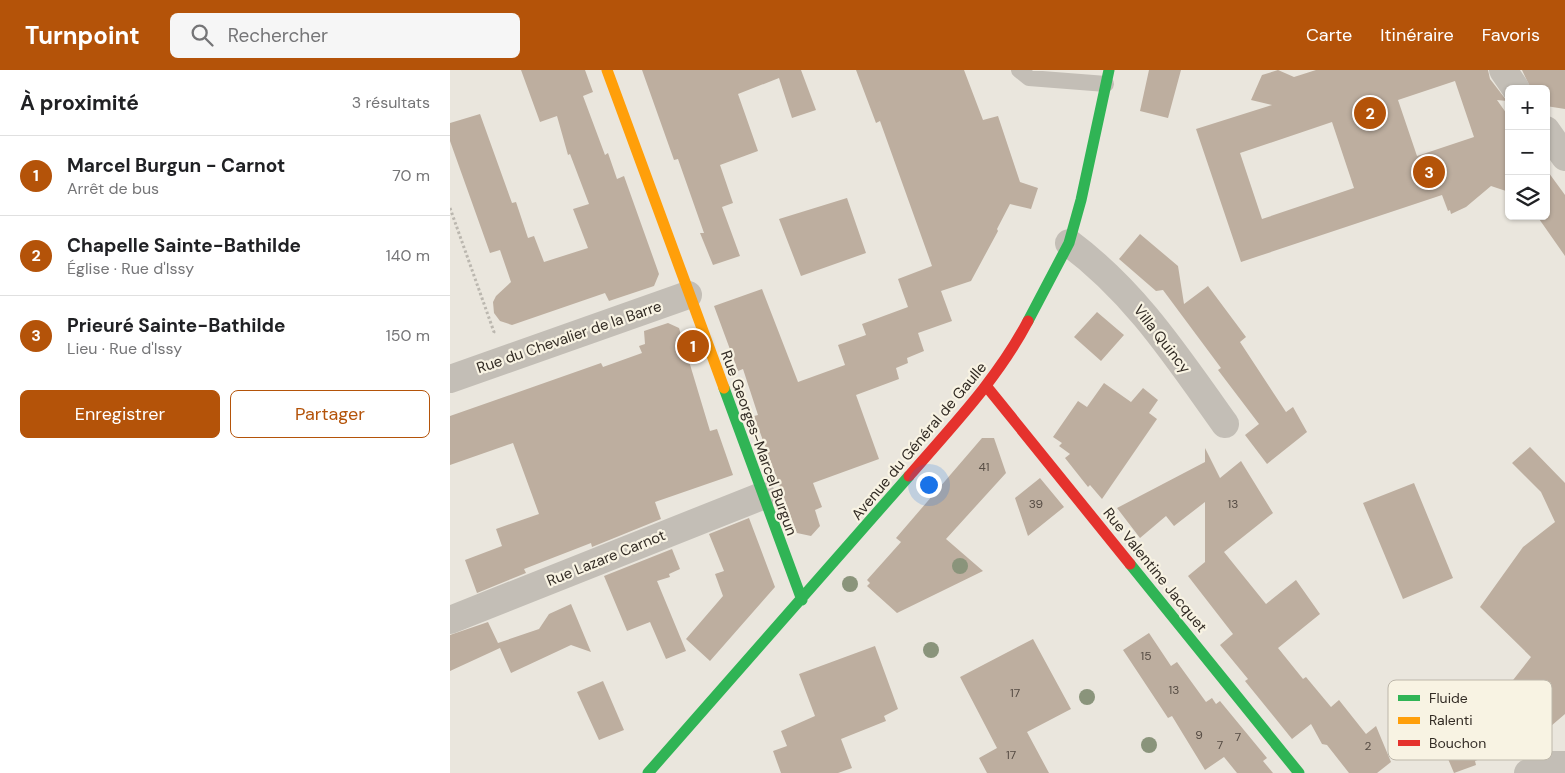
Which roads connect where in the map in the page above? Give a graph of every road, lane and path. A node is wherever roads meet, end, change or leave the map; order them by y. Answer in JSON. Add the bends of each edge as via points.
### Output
{"nodes":[{"id":1,"x":607,"y":70,"type":"edge"},
{"id":2,"x":1019,"y":70,"type":"edge"},
{"id":3,"x":1503,"y":70,"type":"edge"},
{"id":4,"x":1108,"y":77,"type":"edge"},
{"id":5,"x":1513,"y":85,"type":"edge"},
{"id":6,"x":450,"y":208,"type":"edge"},
{"id":7,"x":1068,"y":242,"type":"junction"},
{"id":8,"x":688,"y":295,"type":"junction"},
{"id":9,"x":494,"y":332,"type":"dead end"},
{"id":10,"x":450,"y":379,"type":"edge"},
{"id":11,"x":988,"y":387,"type":"junction"},
{"id":12,"x":1225,"y":424,"type":"dead end"},
{"id":13,"x":762,"y":496,"type":"junction"},
{"id":14,"x":802,"y":600,"type":"junction"},
{"id":15,"x":450,"y":620,"type":"edge"},
{"id":16,"x":648,"y":773,"type":"edge"},
{"id":17,"x":1299,"y":773,"type":"edge"}],
"edges":[{"from":1,"to":8,"type":"street","name":"Rue Georges-Marcel Burgun"},
{"from":2,"to":4,"type":"lane","via":[[1029,78]]},
{"from":3,"to":5,"type":"street"},
{"from":4,"to":7,"type":"street","name":"Avenue du Général de Gaulle"},
{"from":6,"to":9,"type":"path"},
{"from":7,"to":11,"type":"street","name":"Avenue du Général de Gaulle","via":[[1016,344]]},
{"from":7,"to":12,"type":"street","name":"Villa Quincy","via":[[1097,264],[1150,319]]},
{"from":8,"to":10,"type":"street","name":"Rue du Chevalier de la Barre"},
{"from":8,"to":13,"type":"street","name":"Rue Georges-Marcel Burgun"},
{"from":11,"to":14,"type":"street","name":"Avenue du Général de Gaulle"},
{"from":11,"to":17,"type":"street","name":"Rue Valentine Jacquet"},
{"from":13,"to":14,"type":"street","name":"Rue Georges-Marcel Burgun"},
{"from":13,"to":15,"type":"street","name":"Rue Lazare Carnot"},
{"from":14,"to":16,"type":"street","name":"Avenue du Général de Gaulle"}]}
